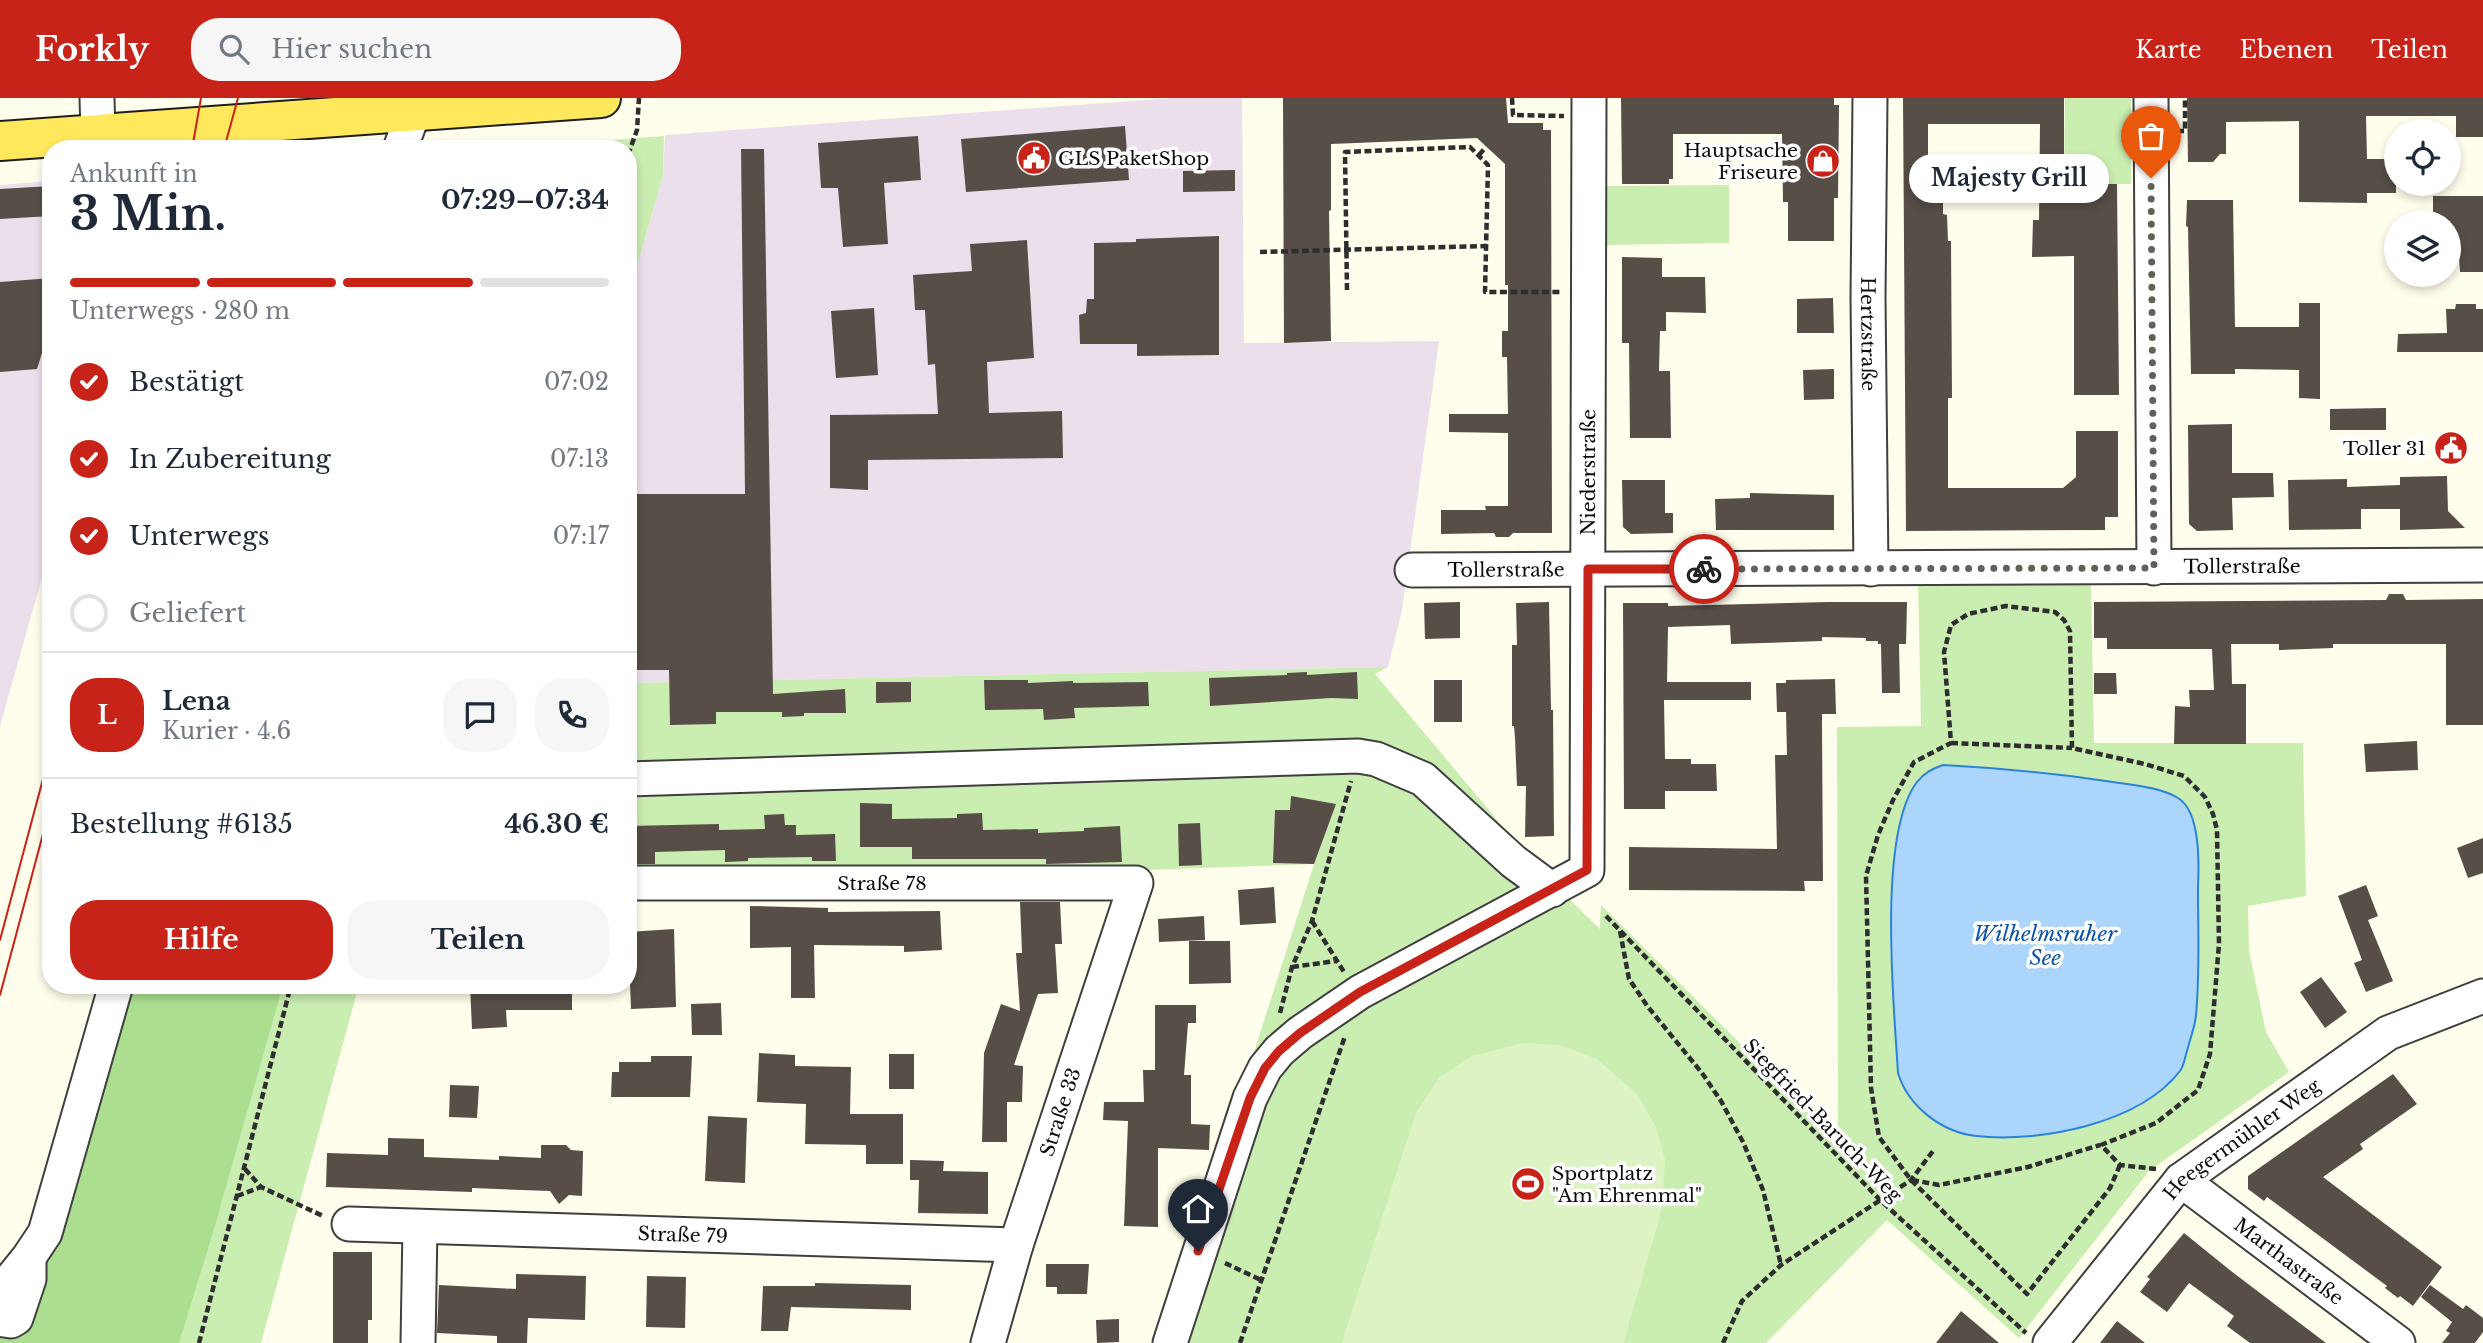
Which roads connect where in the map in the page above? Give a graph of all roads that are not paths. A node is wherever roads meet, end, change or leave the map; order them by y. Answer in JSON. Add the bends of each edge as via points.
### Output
{"nodes":[{"id":1,"x":1870,"y":98,"type":"edge"},
{"id":2,"x":2151,"y":98,"type":"edge"},
{"id":3,"x":584,"y":99,"type":"edge"},
{"id":4,"x":413,"y":105,"type":"edge"},
{"id":5,"x":1579,"y":107,"type":"edge"},
{"id":6,"x":304,"y":109,"type":"edge"},
{"id":7,"x":98,"y":116,"type":"edge"},
{"id":8,"x":403,"y":140,"type":"edge"},
{"id":9,"x":0,"y":141,"type":"edge"},
{"id":10,"x":2483,"y":565,"type":"edge"},
{"id":11,"x":2154,"y":568,"type":"junction"},
{"id":12,"x":1588,"y":569,"type":"junction"},
{"id":13,"x":1871,"y":569,"type":"junction"},
{"id":14,"x":1412,"y":570,"type":"dead end"},
{"id":15,"x":637,"y":779,"type":"edge"},
{"id":16,"x":637,"y":883,"type":"edge"},
{"id":17,"x":1136,"y":883,"type":"joint"},
{"id":18,"x":1562,"y":885,"type":"junction"},
{"id":19,"x":113,"y":994,"type":"edge"},
{"id":20,"x":2483,"y":996,"type":"edge"},
{"id":21,"x":2171,"y":1174,"type":"junction"},
{"id":22,"x":349,"y":1224,"type":"road end"},
{"id":23,"x":420,"y":1227,"type":"junction"},
{"id":24,"x":1016,"y":1245,"type":"junction"},
{"id":25,"x":29,"y":1257,"type":"junction"},
{"id":26,"x":0,"y":1293,"type":"edge"},
{"id":27,"x":0,"y":1314,"type":"edge"},
{"id":28,"x":2039,"y":1339,"type":"edge"},
{"id":29,"x":418,"y":1343,"type":"edge"},
{"id":30,"x":988,"y":1343,"type":"edge"},
{"id":31,"x":1170,"y":1343,"type":"edge"},
{"id":32,"x":2398,"y":1343,"type":"edge"}],
"edges":[{"from":1,"to":13,"type":"street","name":"Hertzstraße"},
{"from":2,"to":11,"type":"street"},
{"from":3,"to":4,"type":"main road"},
{"from":4,"to":6,"type":"main road"},
{"from":4,"to":8,"type":"street"},
{"from":5,"to":12,"type":"street","name":"Niederstraße"},
{"from":6,"to":7,"type":"main road"},
{"from":7,"to":9,"type":"main road"},
{"from":10,"to":11,"type":"street","name":"Tollerstraße"},
{"from":11,"to":13,"type":"street","name":"Tollerstraße"},
{"from":12,"to":13,"type":"street","name":"Tollerstraße"},
{"from":12,"to":14,"type":"street","name":"Tollerstraße"},
{"from":12,"to":18,"type":"street","name":"Niederstraße","via":[[1587,870]]},
{"from":15,"to":18,"type":"street","via":[[1358,756],[1423,779],[1514,862]]},
{"from":16,"to":17,"type":"street","name":"Straße 78"},
{"from":17,"to":24,"type":"street","name":"Straße 33"},
{"from":18,"to":31,"type":"street","via":[[1360,992],[1279,1051],[1250,1098]]},
{"from":19,"to":25,"type":"street","via":[[45,1233]]},
{"from":20,"to":21,"type":"street","name":"Heegermühler Weg","via":[[2388,1033]]},
{"from":21,"to":28,"type":"street","name":"Heegermühler Weg"},
{"from":21,"to":32,"type":"street","name":"Marthastraße"},
{"from":22,"to":23,"type":"street","name":"Straße 79"},
{"from":23,"to":24,"type":"street","name":"Straße 79"},
{"from":23,"to":29,"type":"street"},
{"from":24,"to":30,"type":"street","name":"Straße 33"},
{"from":25,"to":26,"type":"street"},
{"from":25,"to":27,"type":"street","via":[[29,1279],[16,1318],[4,1320]]}]}
